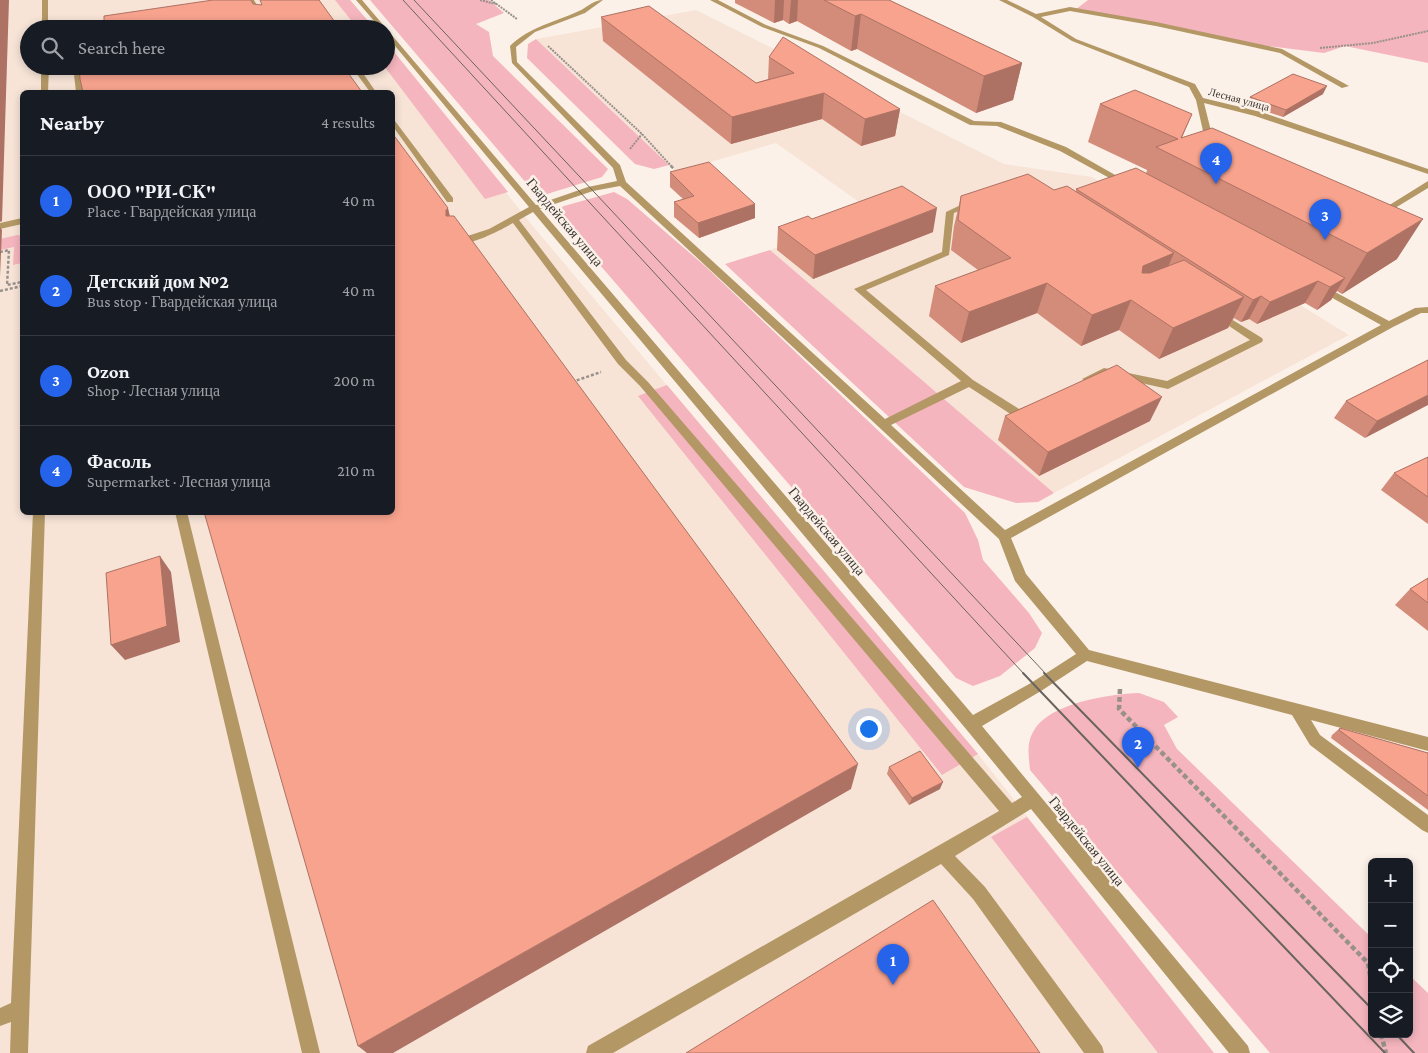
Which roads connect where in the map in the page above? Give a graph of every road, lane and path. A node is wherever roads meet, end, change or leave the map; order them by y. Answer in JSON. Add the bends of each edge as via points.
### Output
{"nodes":[{"id":1,"x":44,"y":0,"type":"edge"},
{"id":2,"x":251,"y":0,"type":"edge"},
{"id":3,"x":359,"y":0,"type":"edge"},
{"id":4,"x":480,"y":0,"type":"edge"},
{"id":5,"x":492,"y":0,"type":"edge"},
{"id":6,"x":600,"y":0,"type":"edge"},
{"id":7,"x":713,"y":0,"type":"edge"},
{"id":8,"x":1002,"y":0,"type":"edge"},
{"id":9,"x":496,"y":4,"type":"junction"},
{"id":10,"x":1035,"y":16,"type":"junction"},
{"id":11,"x":45,"y":20,"type":"edge"},
{"id":12,"x":262,"y":20,"type":"edge"},
{"id":13,"x":376,"y":20,"type":"edge"},
{"id":14,"x":533,"y":31,"type":"junction"},
{"id":15,"x":1428,"y":31,"type":"edge"},
{"id":16,"x":395,"y":46,"type":"edge"},
{"id":17,"x":1282,"y":51,"type":"junction"},
{"id":18,"x":45,"y":75,"type":"edge"},
{"id":19,"x":77,"y":75,"type":"edge"},
{"id":20,"x":361,"y":75,"type":"edge"},
{"id":21,"x":1345,"y":86,"type":"dead end"},
{"id":22,"x":45,"y":90,"type":"edge"},
{"id":23,"x":80,"y":90,"type":"edge"},
{"id":24,"x":372,"y":90,"type":"edge"},
{"id":25,"x":1200,"y":100,"type":"junction"},
{"id":26,"x":395,"y":123,"type":"edge"},
{"id":27,"x":1227,"y":148,"type":"edge"},
{"id":28,"x":674,"y":169,"type":"edge"},
{"id":29,"x":1428,"y":172,"type":"edge"},
{"id":30,"x":622,"y":183,"type":"junction"},
{"id":31,"x":1428,"y":184,"type":"edge"},
{"id":32,"x":1132,"y":186,"type":"edge"},
{"id":33,"x":984,"y":198,"type":"edge"},
{"id":34,"x":450,"y":200,"type":"dead end"},
{"id":35,"x":534,"y":208,"type":"junction"},
{"id":36,"x":1370,"y":210,"type":"edge"},
{"id":37,"x":514,"y":219,"type":"junction"},
{"id":38,"x":20,"y":221,"type":"edge"},
{"id":39,"x":0,"y":226,"type":"edge"},
{"id":40,"x":458,"y":242,"type":"edge"},
{"id":41,"x":0,"y":252,"type":"edge"},
{"id":42,"x":20,"y":282,"type":"edge"},
{"id":43,"x":1312,"y":283,"type":"edge"},
{"id":44,"x":20,"y":286,"type":"edge"},
{"id":45,"x":0,"y":291,"type":"edge"},
{"id":46,"x":1211,"y":309,"type":"edge"},
{"id":47,"x":1428,"y":310,"type":"edge"},
{"id":48,"x":1389,"y":325,"type":"junction"},
{"id":49,"x":602,"y":371,"type":"dead end"},
{"id":50,"x":969,"y":382,"type":"junction"},
{"id":51,"x":570,"y":383,"type":"edge"},
{"id":52,"x":1078,"y":384,"type":"edge"},
{"id":53,"x":1036,"y":406,"type":"edge"},
{"id":54,"x":884,"y":424,"type":"junction"},
{"id":55,"x":39,"y":515,"type":"edge"},
{"id":56,"x":182,"y":515,"type":"edge"},
{"id":57,"x":1004,"y":536,"type":"junction"},
{"id":58,"x":1085,"y":655,"type":"junction"},
{"id":59,"x":1120,"y":664,"type":"junction"},
{"id":60,"x":1296,"y":709,"type":"junction"},
{"id":61,"x":971,"y":724,"type":"junction"},
{"id":62,"x":1428,"y":744,"type":"edge"},
{"id":63,"x":1033,"y":800,"type":"junction"},
{"id":64,"x":1011,"y":814,"type":"junction"},
{"id":65,"x":1428,"y":825,"type":"edge"},
{"id":66,"x":942,"y":854,"type":"junction"},
{"id":67,"x":1368,"y":963,"type":"edge"},
{"id":68,"x":20,"y":1009,"type":"junction"},
{"id":69,"x":0,"y":1017,"type":"edge"},
{"id":70,"x":1383,"y":1038,"type":"edge"},
{"id":71,"x":19,"y":1053,"type":"edge"},
{"id":72,"x":311,"y":1053,"type":"edge"},
{"id":73,"x":595,"y":1053,"type":"edge"},
{"id":74,"x":1095,"y":1053,"type":"edge"},
{"id":75,"x":1242,"y":1053,"type":"edge"},
{"id":76,"x":1386,"y":1053,"type":"edge"}],
"edges":[{"from":1,"to":11,"type":"street"},
{"from":2,"to":12,"type":"street"},
{"from":3,"to":13,"type":"street","name":"Гвардейская улица"},
{"from":4,"to":9,"type":"path"},
{"from":5,"to":9,"type":"path"},
{"from":6,"to":14,"type":"street","via":[[584,12]]},
{"from":7,"to":32,"type":"street","via":[[764,26],[821,47],[973,123],[998,124],[1063,149]]},
{"from":8,"to":10,"type":"street","name":"Лесная улица"},
{"from":9,"to":14,"type":"path"},
{"from":10,"to":17,"type":"street","via":[[1070,9]]},
{"from":10,"to":25,"type":"street","name":"Лесная улица","via":[[1074,40],[1192,86]]},
{"from":14,"to":28,"type":"path","via":[[642,134]]},
{"from":14,"to":30,"type":"street","via":[[514,46],[514,62],[617,167]]},
{"from":15,"to":17,"type":"path","via":[[1373,43]]},
{"from":16,"to":35,"type":"street","name":"Гвардейская улица"},
{"from":17,"to":21,"type":"street"},
{"from":18,"to":22,"type":"street"},
{"from":19,"to":23,"type":"street"},
{"from":20,"to":24,"type":"street"},
{"from":25,"to":27,"type":"street","via":[[1209,140]]},
{"from":25,"to":29,"type":"street","name":"Лесная улица","via":[[1258,114]]},
{"from":26,"to":34,"type":"street"},
{"from":30,"to":35,"type":"street","via":[[591,189]]},
{"from":30,"to":54,"type":"street"},
{"from":31,"to":36,"type":"street","via":[[1379,214]]},
{"from":33,"to":50,"type":"street","via":[[950,212],[946,253],[859,289]]},
{"from":35,"to":37,"type":"street"},
{"from":35,"to":61,"type":"street","name":"Гвардейская улица"},
{"from":37,"to":40,"type":"street","via":[[492,232]]},
{"from":37,"to":64,"type":"street","via":[[622,362]]},
{"from":38,"to":39,"type":"street"},
{"from":41,"to":42,"type":"path","via":[[10,250],[8,285]]},
{"from":43,"to":48,"type":"street"},
{"from":44,"to":45,"type":"path"},
{"from":46,"to":52,"type":"street","via":[[1258,340],[1168,384],[1104,371]]},
{"from":47,"to":48,"type":"street","via":[[1419,310]]},
{"from":48,"to":57,"type":"street"},
{"from":49,"to":51,"type":"path"},
{"from":50,"to":53,"type":"street","via":[[1019,414]]},
{"from":50,"to":54,"type":"street"},
{"from":54,"to":57,"type":"street"},
{"from":55,"to":68,"type":"street"},
{"from":56,"to":72,"type":"street"},
{"from":57,"to":58,"type":"street","via":[[1020,577]]},
{"from":58,"to":59,"type":"street"},
{"from":58,"to":61,"type":"street"},
{"from":59,"to":60,"type":"street"},
{"from":59,"to":67,"type":"path","via":[[1119,709]]},
{"from":60,"to":62,"type":"street"},
{"from":60,"to":65,"type":"street","via":[[1316,740]]},
{"from":61,"to":63,"type":"street","name":"Гвардейская улица"},
{"from":63,"to":64,"type":"street"},
{"from":63,"to":75,"type":"street","name":"Гвардейская улица"},
{"from":64,"to":66,"type":"street"},
{"from":66,"to":73,"type":"street"},
{"from":66,"to":74,"type":"street","via":[[979,894]]},
{"from":68,"to":69,"type":"street"},
{"from":68,"to":71,"type":"street"},
{"from":70,"to":76,"type":"path"}]}
